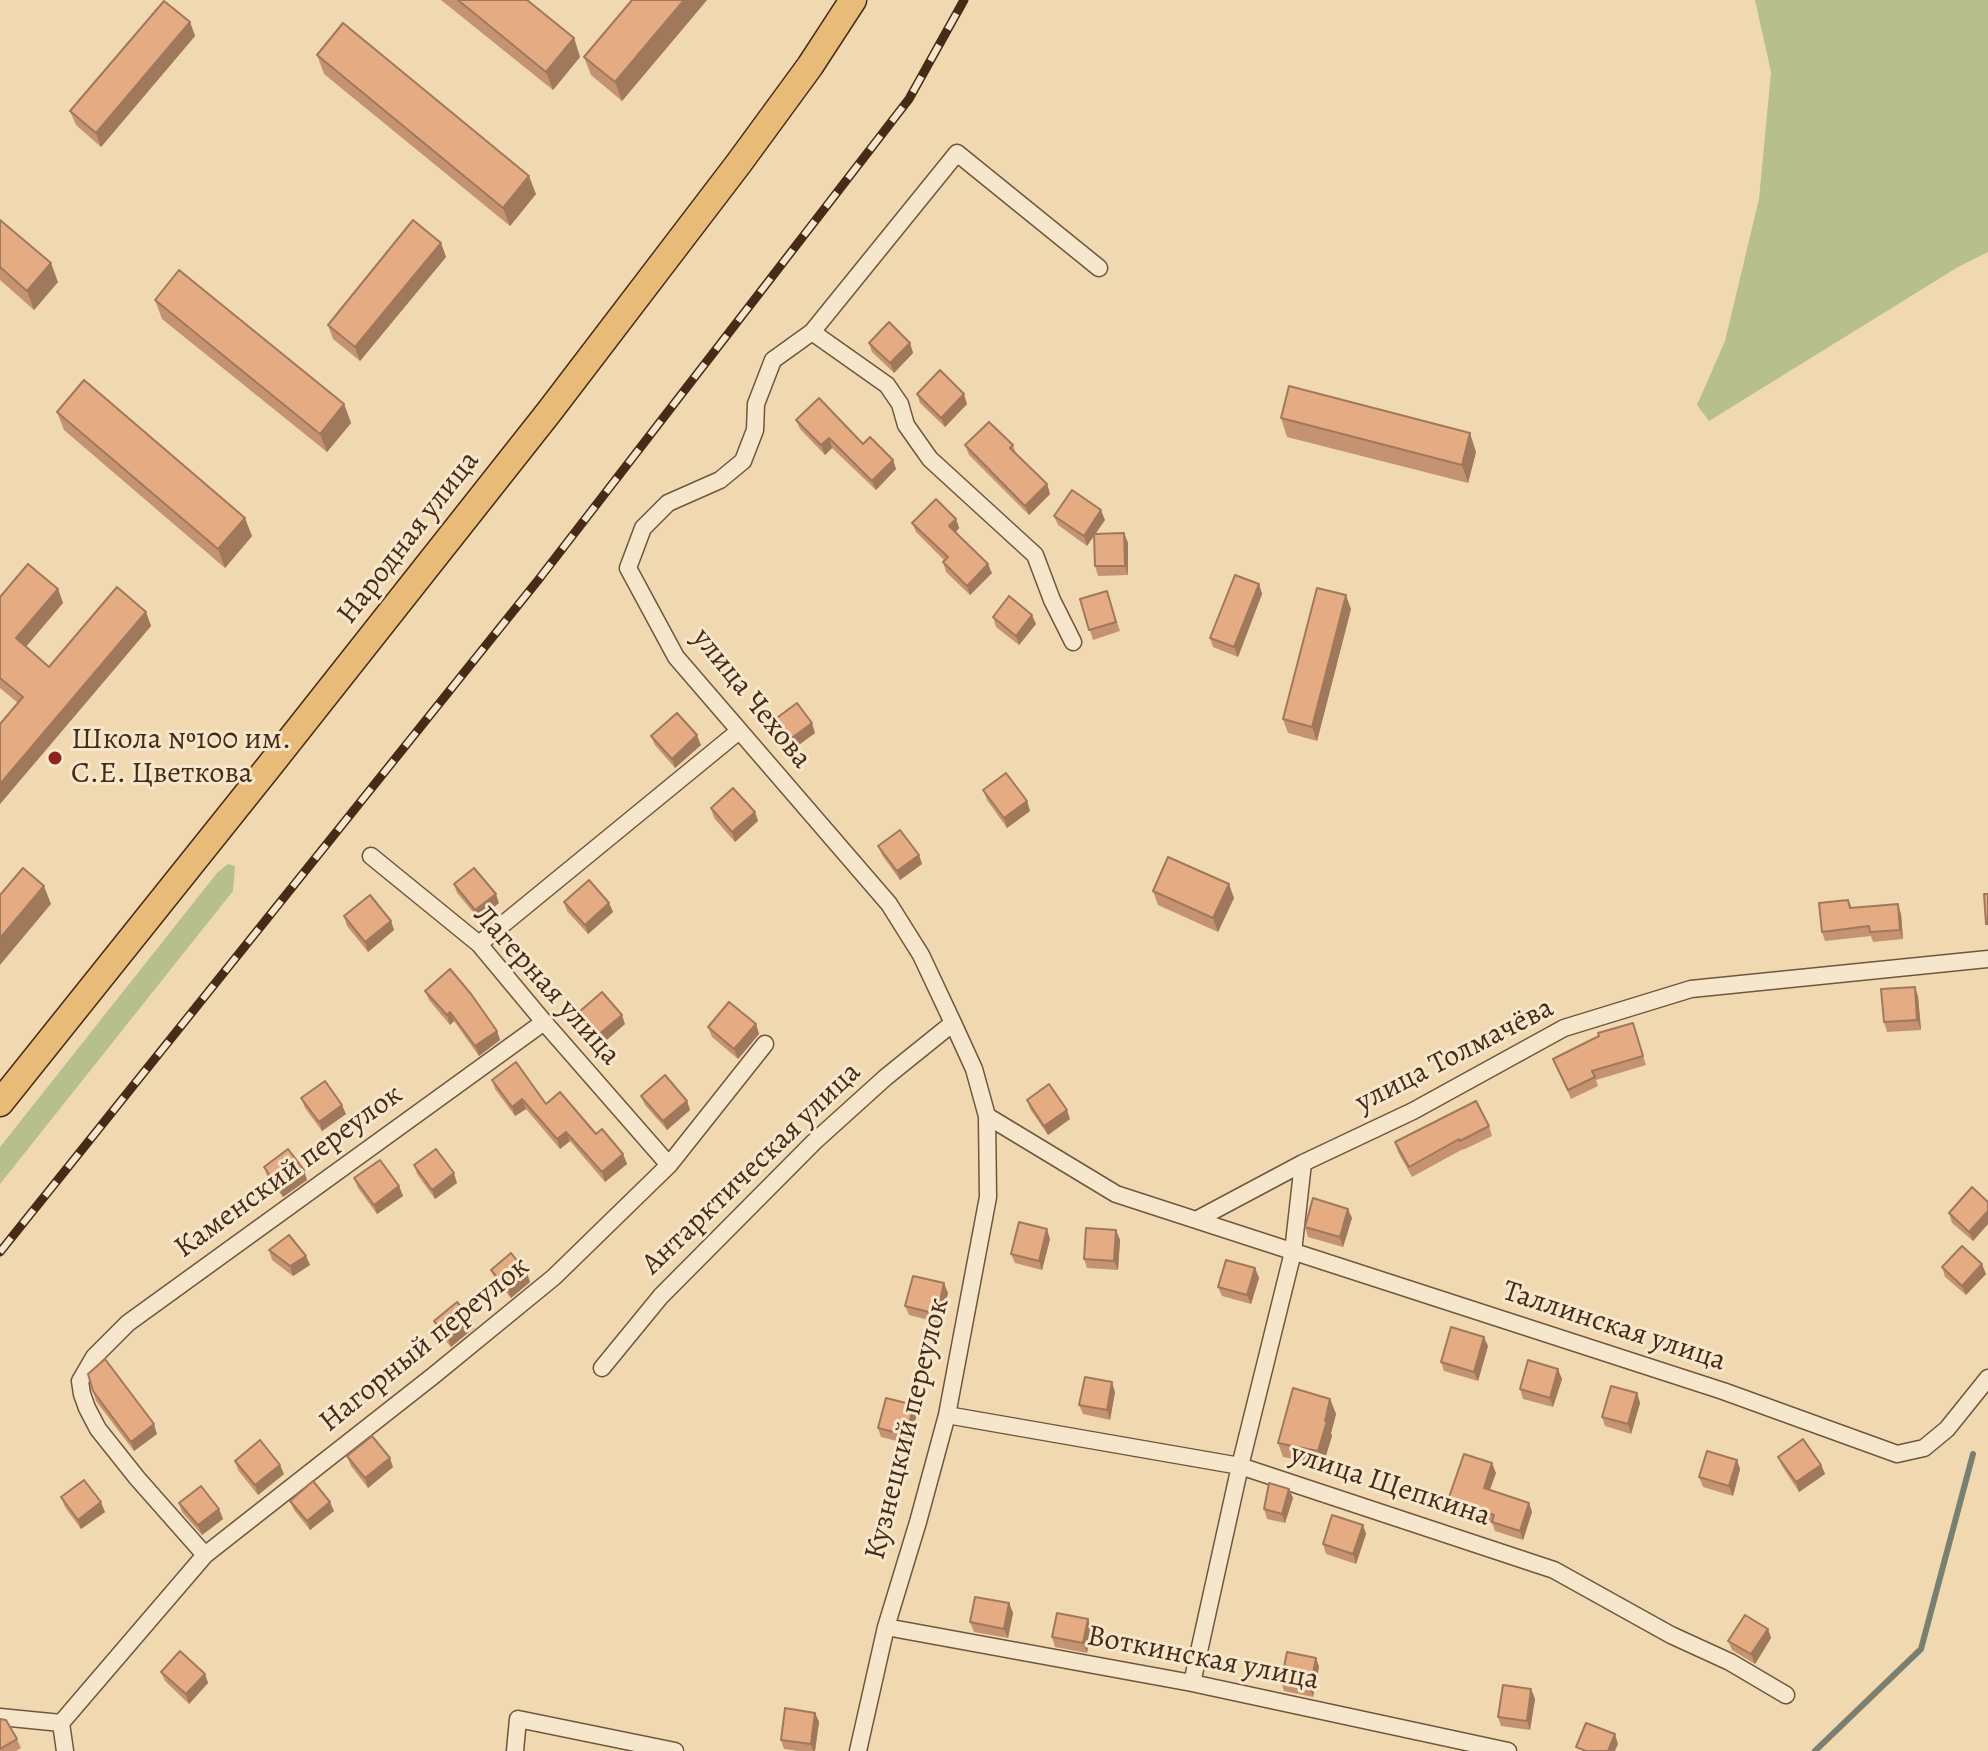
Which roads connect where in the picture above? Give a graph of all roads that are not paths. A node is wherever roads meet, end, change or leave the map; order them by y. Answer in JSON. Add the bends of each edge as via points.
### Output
{"nodes":[{"id":1,"x":853,"y":0,"type":"edge"},
{"id":2,"x":1099,"y":268,"type":"dead end"},
{"id":3,"x":812,"y":332,"type":"junction"},
{"id":4,"x":1073,"y":642,"type":"dead end"},
{"id":5,"x":739,"y":731,"type":"junction"},
{"id":6,"x":371,"y":856,"type":"dead end"},
{"id":7,"x":479,"y":944,"type":"junction"},
{"id":8,"x":1988,"y":959,"type":"edge"},
{"id":9,"x":544,"y":1022,"type":"junction"},
{"id":10,"x":953,"y":1023,"type":"junction"},
{"id":11,"x":765,"y":1044,"type":"dead end"},
{"id":12,"x":0,"y":1103,"type":"edge"},
{"id":13,"x":987,"y":1116,"type":"junction"},
{"id":14,"x":1303,"y":1163,"type":"junction"},
{"id":15,"x":669,"y":1165,"type":"junction"},
{"id":16,"x":1196,"y":1220,"type":"junction"},
{"id":17,"x":1293,"y":1252,"type":"junction"},
{"id":18,"x":602,"y":1368,"type":"dead end"},
{"id":19,"x":1988,"y":1378,"type":"edge"},
{"id":20,"x":947,"y":1415,"type":"junction"},
{"id":21,"x":1240,"y":1466,"type":"junction"},
{"id":22,"x":205,"y":1555,"type":"junction"},
{"id":23,"x":886,"y":1627,"type":"junction"},
{"id":24,"x":1192,"y":1683,"type":"junction"},
{"id":25,"x":1786,"y":1695,"type":"dead end"},
{"id":26,"x":0,"y":1717,"type":"edge"},
{"id":27,"x":61,"y":1723,"type":"junction"},
{"id":28,"x":65,"y":1751,"type":"edge"},
{"id":29,"x":515,"y":1751,"type":"edge"},
{"id":30,"x":675,"y":1751,"type":"edge"},
{"id":31,"x":858,"y":1751,"type":"edge"},
{"id":32,"x":1508,"y":1751,"type":"edge"}],
"edges":[{"from":1,"to":12,"type":"main road","name":"Народная улица","via":[[748,151],[549,412]]},
{"from":2,"to":3,"type":"street","name":"улица Чехова","via":[[957,153]]},
{"from":3,"to":4,"type":"street","via":[[887,385],[930,459],[1035,555]]},
{"from":3,"to":5,"type":"street","name":"улица Чехова","via":[[773,360],[743,461],[720,480],[668,503],[643,528],[628,568],[676,657]]},
{"from":5,"to":7,"type":"street"},
{"from":5,"to":10,"type":"street","name":"улица Чехова","via":[[889,904],[921,955]]},
{"from":6,"to":7,"type":"street","name":"Лагерная улица"},
{"from":7,"to":9,"type":"street","name":"Лагерная улица"},
{"from":8,"to":14,"type":"street","name":"улица Толмачёва","via":[[1691,989],[1564,1028],[1413,1111]]},
{"from":9,"to":15,"type":"street","name":"Лагерная улица"},
{"from":9,"to":22,"type":"street","name":"Каменский переулок","via":[[128,1323],[94,1357],[80,1381],[98,1429]]},
{"from":10,"to":13,"type":"street","name":"улица Чехова"},
{"from":10,"to":18,"type":"street","name":"Антарктическая улица","via":[[814,1142],[661,1296]]},
{"from":11,"to":15,"type":"street","name":"Нагорный переулок"},
{"from":13,"to":16,"type":"street","via":[[1116,1194]]},
{"from":13,"to":20,"type":"street","name":"Кузнецкий переулок","via":[[988,1197]]},
{"from":14,"to":16,"type":"street","name":"улица Толмачёва"},
{"from":14,"to":17,"type":"street"},
{"from":15,"to":22,"type":"street","name":"Нагорный переулок","via":[[554,1277]]},
{"from":16,"to":17,"type":"street","name":"Таллинская улица"},
{"from":17,"to":19,"type":"street","name":"Таллинская улица","via":[[1723,1391],[1897,1454],[1924,1448],[1947,1429]]},
{"from":17,"to":21,"type":"street"},
{"from":20,"to":21,"type":"street","name":"улица Щепкина"},
{"from":20,"to":23,"type":"street","name":"Кузнецкий переулок"},
{"from":21,"to":24,"type":"street"},
{"from":21,"to":25,"type":"street","name":"улица Щепкина","via":[[1554,1570]]},
{"from":22,"to":27,"type":"street"},
{"from":23,"to":24,"type":"street","name":"Воткинская улица"},
{"from":23,"to":31,"type":"street","name":"Кузнецкий переулок"},
{"from":24,"to":32,"type":"street","name":"Воткинская улица"},
{"from":26,"to":27,"type":"street"},
{"from":27,"to":28,"type":"street"},
{"from":29,"to":30,"type":"street","via":[[518,1719]]}]}
